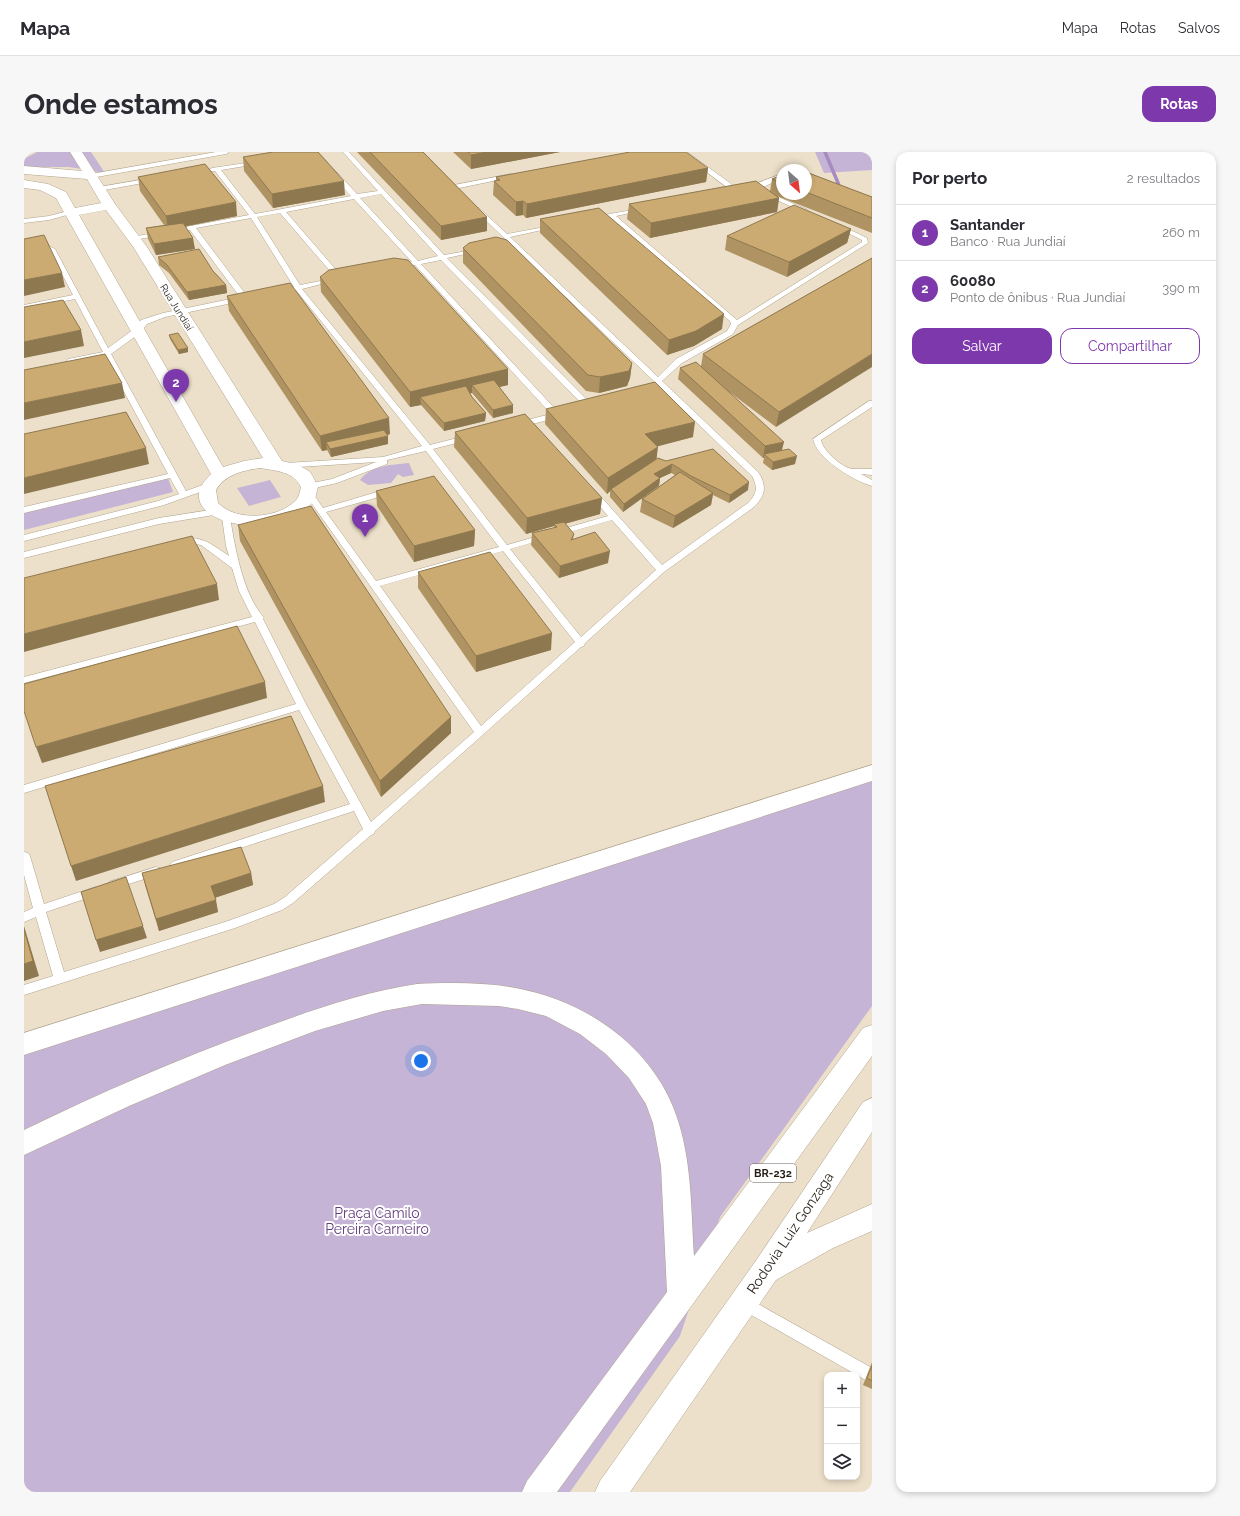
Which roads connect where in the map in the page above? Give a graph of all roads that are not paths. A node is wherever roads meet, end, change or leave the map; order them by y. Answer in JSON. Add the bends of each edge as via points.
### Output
{"nodes":[{"id":1,"x":76,"y":152,"type":"edge"},
{"id":2,"x":226,"y":152,"type":"edge"},
{"id":3,"x":315,"y":152,"type":"edge"},
{"id":4,"x":346,"y":152,"type":"edge"},
{"id":5,"x":684,"y":152,"type":"edge"},
{"id":6,"x":307,"y":153,"type":"edge"},
{"id":7,"x":262,"y":161,"type":"edge"},
{"id":8,"x":24,"y":170,"type":"edge"},
{"id":9,"x":217,"y":170,"type":"junction"},
{"id":10,"x":202,"y":172,"type":"edge"},
{"id":11,"x":516,"y":175,"type":"edge"},
{"id":12,"x":91,"y":176,"type":"junction"},
{"id":13,"x":776,"y":178,"type":"edge"},
{"id":14,"x":162,"y":179,"type":"edge"},
{"id":15,"x":24,"y":184,"type":"edge"},
{"id":16,"x":454,"y":187,"type":"edge"},
{"id":17,"x":753,"y":188,"type":"junction"},
{"id":18,"x":99,"y":189,"type":"junction"},
{"id":19,"x":734,"y":190,"type":"junction"},
{"id":20,"x":381,"y":192,"type":"junction"},
{"id":21,"x":726,"y":192,"type":"edge"},
{"id":22,"x":356,"y":197,"type":"junction"},
{"id":23,"x":471,"y":203,"type":"edge"},
{"id":24,"x":109,"y":205,"type":"junction"},
{"id":25,"x":649,"y":207,"type":"edge"},
{"id":26,"x":282,"y":211,"type":"junction"},
{"id":27,"x":72,"y":212,"type":"junction"},
{"id":28,"x":810,"y":213,"type":"edge"},
{"id":29,"x":611,"y":215,"type":"junction"},
{"id":30,"x":253,"y":216,"type":"junction"},
{"id":31,"x":588,"y":219,"type":"edge"},
{"id":32,"x":24,"y":221,"type":"edge"},
{"id":33,"x":831,"y":223,"type":"edge"},
{"id":34,"x":558,"y":225,"type":"edge"},
{"id":35,"x":192,"y":228,"type":"junction"},
{"id":36,"x":505,"y":236,"type":"junction"},
{"id":37,"x":134,"y":238,"type":"junction"},
{"id":38,"x":24,"y":246,"type":"edge"},
{"id":39,"x":482,"y":249,"type":"edge"},
{"id":40,"x":443,"y":258,"type":"junction"},
{"id":41,"x":417,"y":263,"type":"junction"},
{"id":42,"x":394,"y":268,"type":"edge"},
{"id":43,"x":298,"y":288,"type":"junction"},
{"id":44,"x":283,"y":291,"type":"edge"},
{"id":45,"x":76,"y":296,"type":"junction"},
{"id":46,"x":24,"y":307,"type":"edge"},
{"id":47,"x":180,"y":312,"type":"junction"},
{"id":48,"x":735,"y":324,"type":"junction"},
{"id":49,"x":137,"y":331,"type":"junction"},
{"id":50,"x":107,"y":353,"type":"junction"},
{"id":51,"x":62,"y":363,"type":"edge"},
{"id":52,"x":661,"y":384,"type":"junction"},
{"id":53,"x":649,"y":391,"type":"edge"},
{"id":54,"x":872,"y":404,"type":"edge"},
{"id":55,"x":589,"y":406,"type":"edge"},
{"id":56,"x":569,"y":411,"type":"edge"},
{"id":57,"x":556,"y":415,"type":"junction"},
{"id":58,"x":510,"y":427,"type":"edge"},
{"id":59,"x":480,"y":434,"type":"edge"},
{"id":60,"x":428,"y":448,"type":"junction"},
{"id":61,"x":403,"y":454,"type":"junction"},
{"id":62,"x":281,"y":465,"type":"junction"},
{"id":63,"x":849,"y":470,"type":"junction"},
{"id":64,"x":872,"y":472,"type":"edge"},
{"id":65,"x":173,"y":475,"type":"junction"},
{"id":66,"x":216,"y":480,"type":"junction"},
{"id":67,"x":583,"y":481,"type":"edge"},
{"id":68,"x":872,"y":483,"type":"edge"},
{"id":69,"x":396,"y":489,"type":"edge"},
{"id":70,"x":310,"y":490,"type":"junction"},
{"id":71,"x":184,"y":496,"type":"junction"},
{"id":72,"x":24,"y":510,"type":"edge"},
{"id":73,"x":321,"y":510,"type":"junction"},
{"id":74,"x":222,"y":514,"type":"junction"},
{"id":75,"x":614,"y":517,"type":"junction"},
{"id":76,"x":24,"y":538,"type":"edge"},
{"id":77,"x":175,"y":544,"type":"edge"},
{"id":78,"x":504,"y":547,"type":"junction"},
{"id":79,"x":24,"y":555,"type":"edge"},
{"id":80,"x":236,"y":566,"type":"junction"},
{"id":81,"x":661,"y":570,"type":"junction"},
{"id":82,"x":374,"y":585,"type":"junction"},
{"id":83,"x":259,"y":618,"type":"junction"},
{"id":84,"x":581,"y":644,"type":"junction"},
{"id":85,"x":24,"y":680,"type":"edge"},
{"id":86,"x":302,"y":706,"type":"junction"},
{"id":87,"x":480,"y":733,"type":"junction"},
{"id":88,"x":872,"y":773,"type":"edge"},
{"id":89,"x":24,"y":789,"type":"edge"},
{"id":90,"x":356,"y":806,"type":"junction"},
{"id":91,"x":370,"y":831,"type":"junction"},
{"id":92,"x":24,"y":856,"type":"edge"},
{"id":93,"x":40,"y":910,"type":"junction"},
{"id":94,"x":24,"y":917,"type":"edge"},
{"id":95,"x":60,"y":978,"type":"junction"},
{"id":96,"x":24,"y":990,"type":"edge"},
{"id":97,"x":872,"y":1036,"type":"edge"},
{"id":98,"x":24,"y":1044,"type":"edge"},
{"id":99,"x":872,"y":1110,"type":"edge"},
{"id":100,"x":24,"y":1142,"type":"edge"},
{"id":101,"x":872,"y":1217,"type":"edge"},
{"id":102,"x":765,"y":1272,"type":"junction"},
{"id":103,"x":743,"y":1302,"type":"junction"},
{"id":104,"x":677,"y":1303,"type":"junction"},
{"id":105,"x":866,"y":1373,"type":"dead end"},
{"id":106,"x":538,"y":1492,"type":"edge"},
{"id":107,"x":611,"y":1492,"type":"edge"}],
"edges":[{"from":1,"to":12,"type":"main road","name":"Rua Jundiaí"},
{"from":2,"to":12,"type":"lane"},
{"from":3,"to":6,"type":"lane"},
{"from":3,"to":22,"type":"lane"},
{"from":4,"to":20,"type":"lane"},
{"from":5,"to":19,"type":"lane"},
{"from":7,"to":9,"type":"lane"},
{"from":8,"to":12,"type":"main road"},
{"from":9,"to":10,"type":"lane"},
{"from":9,"to":30,"type":"lane"},
{"from":11,"to":16,"type":"lane"},
{"from":12,"to":18,"type":"main road","name":"Rua Jundiaí"},
{"from":13,"to":17,"type":"lane"},
{"from":14,"to":18,"type":"lane"},
{"from":15,"to":27,"type":"main road","via":[[53,190],[61,195]]},
{"from":17,"to":19,"type":"lane"},
{"from":17,"to":28,"type":"lane"},
{"from":18,"to":24,"type":"main road","name":"Rua Jundiaí"},
{"from":19,"to":21,"type":"lane"},
{"from":20,"to":22,"type":"lane"},
{"from":20,"to":40,"type":"lane"},
{"from":22,"to":26,"type":"lane"},
{"from":22,"to":41,"type":"lane"},
{"from":23,"to":36,"type":"lane"},
{"from":24,"to":27,"type":"main road"},
{"from":24,"to":37,"type":"main road","name":"Rua Jundiaí"},
{"from":25,"to":29,"type":"lane"},
{"from":26,"to":30,"type":"lane"},
{"from":26,"to":43,"type":"lane","via":[[344,278]]},
{"from":27,"to":32,"type":"lane"},
{"from":27,"to":49,"type":"main road"},
{"from":29,"to":31,"type":"lane"},
{"from":29,"to":48,"type":"lane"},
{"from":30,"to":35,"type":"lane"},
{"from":30,"to":43,"type":"lane"},
{"from":33,"to":48,"type":"lane","via":[[866,239],[865,244]]},
{"from":34,"to":36,"type":"lane"},
{"from":35,"to":37,"type":"lane"},
{"from":35,"to":47,"type":"lane","via":[[248,298]]},
{"from":36,"to":52,"type":"lane","via":[[509,244]]},
{"from":37,"to":47,"type":"main road","name":"Rua Jundiaí"},
{"from":38,"to":45,"type":"lane","via":[[38,244],[53,250]]},
{"from":39,"to":40,"type":"lane"},
{"from":40,"to":41,"type":"lane"},
{"from":40,"to":55,"type":"lane"},
{"from":41,"to":42,"type":"lane"},
{"from":41,"to":57,"type":"lane"},
{"from":43,"to":44,"type":"lane"},
{"from":43,"to":60,"type":"lane"},
{"from":45,"to":46,"type":"lane"},
{"from":45,"to":50,"type":"lane"},
{"from":47,"to":49,"type":"lane","via":[[144,322]]},
{"from":47,"to":62,"type":"main road","name":"Rua Jundiaí"},
{"from":48,"to":52,"type":"lane","via":[[730,332],[674,364]]},
{"from":49,"to":50,"type":"lane"},
{"from":49,"to":66,"type":"main road"},
{"from":50,"to":51,"type":"lane"},
{"from":50,"to":65,"type":"lane","via":[[133,411]]},
{"from":52,"to":53,"type":"lane"},
{"from":52,"to":81,"type":"lane","via":[[756,475],[761,489],[759,497],[751,505]]},
{"from":54,"to":63,"type":"lane","via":[[817,439],[820,450],[835,463]]},
{"from":56,"to":57,"type":"lane"},
{"from":57,"to":58,"type":"lane","via":[[534,424]]},
{"from":59,"to":60,"type":"lane"},
{"from":60,"to":61,"type":"lane"},
{"from":60,"to":78,"type":"lane","via":[[445,476]]},
{"from":61,"to":62,"type":"lane","via":[[357,462]]},
{"from":61,"to":70,"type":"lane"},
{"from":62,"to":66,"type":"main road","via":[[245,465],[232,469]]},
{"from":62,"to":70,"type":"main road","via":[[297,471],[306,478]]},
{"from":63,"to":64,"type":"lane"},
{"from":63,"to":68,"type":"lane"},
{"from":65,"to":71,"type":"lane"},
{"from":65,"to":72,"type":"lane"},
{"from":66,"to":71,"type":"lane"},
{"from":66,"to":74,"type":"main road","via":[[208,492],[208,499]]},
{"from":67,"to":75,"type":"lane"},
{"from":69,"to":73,"type":"lane"},
{"from":70,"to":73,"type":"lane"},
{"from":70,"to":74,"type":"main road","via":[[304,504],[292,513],[277,519],[242,521]]},
{"from":71,"to":76,"type":"lane"},
{"from":73,"to":82,"type":"lane"},
{"from":74,"to":79,"type":"lane","via":[[159,521]]},
{"from":74,"to":80,"type":"lane"},
{"from":75,"to":78,"type":"lane"},
{"from":75,"to":81,"type":"lane"},
{"from":77,"to":80,"type":"lane","via":[[190,540],[204,544]]},
{"from":78,"to":82,"type":"lane"},
{"from":78,"to":84,"type":"lane"},
{"from":80,"to":83,"type":"lane","via":[[244,591]]},
{"from":81,"to":84,"type":"lane"},
{"from":82,"to":87,"type":"lane"},
{"from":83,"to":85,"type":"lane"},
{"from":83,"to":86,"type":"lane"},
{"from":84,"to":87,"type":"lane"},
{"from":86,"to":89,"type":"lane"},
{"from":86,"to":90,"type":"lane"},
{"from":87,"to":91,"type":"lane"},
{"from":88,"to":98,"type":"main road"},
{"from":90,"to":91,"type":"lane"},
{"from":90,"to":93,"type":"lane"},
{"from":91,"to":95,"type":"lane","via":[[278,907],[231,925]]},
{"from":92,"to":93,"type":"lane"},
{"from":93,"to":94,"type":"lane"},
{"from":93,"to":95,"type":"lane"},
{"from":95,"to":96,"type":"lane"},
{"from":97,"to":104,"type":"main road","number":"BR-232"},
{"from":99,"to":102,"type":"main road","name":"Rodovia Luiz Gonzaga"},
{"from":100,"to":104,"type":"main road","via":[[75,1117],[243,1046],[387,999],[420,994],[514,996],[551,1007],[586,1023],[624,1054],[642,1075],[661,1109],[674,1158]]},
{"from":101,"to":102,"type":"main road","via":[[823,1239]]},
{"from":102,"to":103,"type":"main road","name":"Rodovia Luiz Gonzaga"},
{"from":103,"to":105,"type":"lane"},
{"from":103,"to":107,"type":"main road","name":"Rodovia Luiz Gonzaga"},
{"from":104,"to":106,"type":"main road","number":"BR-232"}]}
